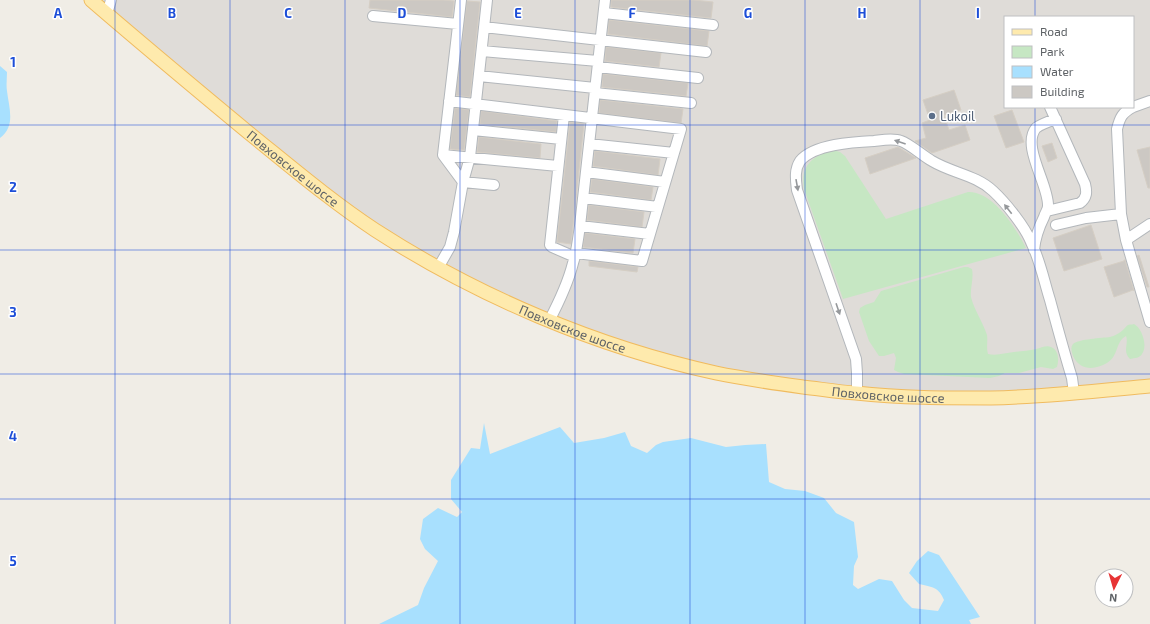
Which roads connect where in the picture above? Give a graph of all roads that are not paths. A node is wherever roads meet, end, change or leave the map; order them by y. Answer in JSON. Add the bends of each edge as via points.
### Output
{"nodes":[{"id":1,"x":91,"y":0,"type":"edge"},
{"id":2,"x":111,"y":0,"type":"edge"},
{"id":3,"x":460,"y":0,"type":"edge"},
{"id":4,"x":487,"y":0,"type":"edge"},
{"id":5,"x":605,"y":0,"type":"edge"},
{"id":6,"x":604,"y":13,"type":"junction"},
{"id":7,"x":107,"y":14,"type":"junction"},
{"id":8,"x":373,"y":16,"type":"dead end"},
{"id":9,"x":458,"y":24,"type":"junction"},
{"id":10,"x":713,"y":25,"type":"dead end"},
{"id":11,"x":484,"y":27,"type":"junction"},
{"id":12,"x":601,"y":40,"type":"junction"},
{"id":13,"x":482,"y":51,"type":"junction"},
{"id":14,"x":706,"y":52,"type":"dead end"},
{"id":15,"x":598,"y":64,"type":"junction"},
{"id":16,"x":479,"y":76,"type":"junction"},
{"id":17,"x":698,"y":78,"type":"dead end"},
{"id":18,"x":595,"y":90,"type":"junction"},
{"id":19,"x":449,"y":101,"type":"junction"},
{"id":20,"x":1150,"y":101,"type":"edge"},
{"id":21,"x":691,"y":103,"type":"dead end"},
{"id":22,"x":476,"y":104,"type":"junction"},
{"id":23,"x":1134,"y":107,"type":"edge"},
{"id":24,"x":1050,"y":108,"type":"edge"},
{"id":25,"x":1131,"y":108,"type":"edge"},
{"id":26,"x":564,"y":115,"type":"junction"},
{"id":27,"x":592,"y":118,"type":"junction"},
{"id":28,"x":1056,"y":119,"type":"junction"},
{"id":29,"x":473,"y":130,"type":"junction"},
{"id":30,"x":561,"y":139,"type":"junction"},
{"id":31,"x":589,"y":144,"type":"junction"},
{"id":32,"x":674,"y":153,"type":"junction"},
{"id":33,"x":443,"y":155,"type":"junction"},
{"id":34,"x":470,"y":157,"type":"junction"},
{"id":35,"x":558,"y":166,"type":"junction"},
{"id":36,"x":586,"y":172,"type":"junction"},
{"id":37,"x":464,"y":182,"type":"junction"},
{"id":38,"x":665,"y":182,"type":"junction"},
{"id":39,"x":494,"y":185,"type":"dead end"},
{"id":40,"x":583,"y":198,"type":"junction"},
{"id":41,"x":658,"y":207,"type":"junction"},
{"id":42,"x":1047,"y":211,"type":"junction"},
{"id":43,"x":1122,"y":214,"type":"junction"},
{"id":44,"x":1150,"y":224,"type":"edge"},
{"id":45,"x":1056,"y":225,"type":"dead end"},
{"id":46,"x":580,"y":226,"type":"junction"},
{"id":47,"x":650,"y":234,"type":"junction"},
{"id":48,"x":1126,"y":240,"type":"junction"},
{"id":49,"x":1033,"y":245,"type":"junction"},
{"id":50,"x":575,"y":255,"type":"junction"},
{"id":51,"x":438,"y":268,"type":"junction"},
{"id":52,"x":549,"y":321,"type":"junction"},
{"id":53,"x":1150,"y":322,"type":"edge"},
{"id":54,"x":1150,"y":386,"type":"edge"},
{"id":55,"x":1074,"y":393,"type":"junction"},
{"id":56,"x":857,"y":394,"type":"junction"}],
"edges":[{"from":1,"to":7,"type":"main road","name":"Повховское шоссе"},
{"from":2,"to":7,"type":"street"},
{"from":3,"to":9,"type":"street"},
{"from":4,"to":11,"type":"street"},
{"from":5,"to":6,"type":"street"},
{"from":6,"to":10,"type":"street"},
{"from":6,"to":12,"type":"street"},
{"from":7,"to":51,"type":"main road","name":"Повховское шоссе","via":[[150,52],[343,208]]},
{"from":8,"to":9,"type":"street"},
{"from":9,"to":19,"type":"street"},
{"from":11,"to":12,"type":"street"},
{"from":11,"to":13,"type":"street"},
{"from":12,"to":14,"type":"street"},
{"from":12,"to":15,"type":"street"},
{"from":13,"to":15,"type":"street"},
{"from":13,"to":16,"type":"street"},
{"from":15,"to":17,"type":"street"},
{"from":15,"to":18,"type":"street"},
{"from":16,"to":18,"type":"street"},
{"from":16,"to":22,"type":"street"},
{"from":18,"to":21,"type":"street"},
{"from":18,"to":27,"type":"street"},
{"from":19,"to":22,"type":"street"},
{"from":19,"to":33,"type":"street"},
{"from":20,"to":23,"type":"street"},
{"from":22,"to":26,"type":"street"},
{"from":22,"to":29,"type":"street"},
{"from":24,"to":28,"type":"street"},
{"from":25,"to":43,"type":"street","via":[[1119,119],[1117,129]]},
{"from":26,"to":27,"type":"street"},
{"from":26,"to":30,"type":"street"},
{"from":27,"to":31,"type":"street"},
{"from":27,"to":32,"type":"street","via":[[681,129]]},
{"from":28,"to":42,"type":"street","via":[[1036,129],[1032,138],[1033,155],[1048,200]]},
{"from":28,"to":42,"type":"street","via":[[1085,184],[1086,193],[1080,203]]},
{"from":29,"to":30,"type":"street"},
{"from":29,"to":34,"type":"street"},
{"from":30,"to":35,"type":"street"},
{"from":31,"to":32,"type":"street"},
{"from":31,"to":36,"type":"street"},
{"from":32,"to":38,"type":"street"},
{"from":33,"to":34,"type":"street"},
{"from":33,"to":37,"type":"street"},
{"from":34,"to":35,"type":"street"},
{"from":34,"to":37,"type":"street"},
{"from":35,"to":50,"type":"street","via":[[550,245]]},
{"from":36,"to":38,"type":"street"},
{"from":36,"to":40,"type":"street"},
{"from":37,"to":39,"type":"street"},
{"from":37,"to":51,"type":"street","via":[[450,247]]},
{"from":38,"to":41,"type":"street"},
{"from":40,"to":41,"type":"street"},
{"from":40,"to":46,"type":"street"},
{"from":41,"to":47,"type":"street"},
{"from":42,"to":49,"type":"street"},
{"from":43,"to":45,"type":"street"},
{"from":43,"to":48,"type":"street"},
{"from":44,"to":48,"type":"street"},
{"from":46,"to":47,"type":"street"},
{"from":46,"to":50,"type":"street"},
{"from":47,"to":50,"type":"street","via":[[642,261]]},
{"from":48,"to":53,"type":"street"},
{"from":49,"to":55,"type":"street","via":[[1070,371]]},
{"from":49,"to":56,"type":"street","one_way":true,"via":[[1017,220],[993,191],[968,176],[936,163],[902,141],[893,139],[831,146],[816,151],[800,161],[796,170],[797,190],[856,359]]},
{"from":50,"to":52,"type":"street","via":[[567,282]]},
{"from":51,"to":52,"type":"main road","name":"Повховское шоссе"},
{"from":52,"to":56,"type":"main road","name":"Повховское шоссе","via":[[620,347],[710,372]]},
{"from":54,"to":55,"type":"main road","name":"Повховское шоссе"},
{"from":55,"to":56,"type":"main road","name":"Повховское шоссе","via":[[992,398]]}]}
